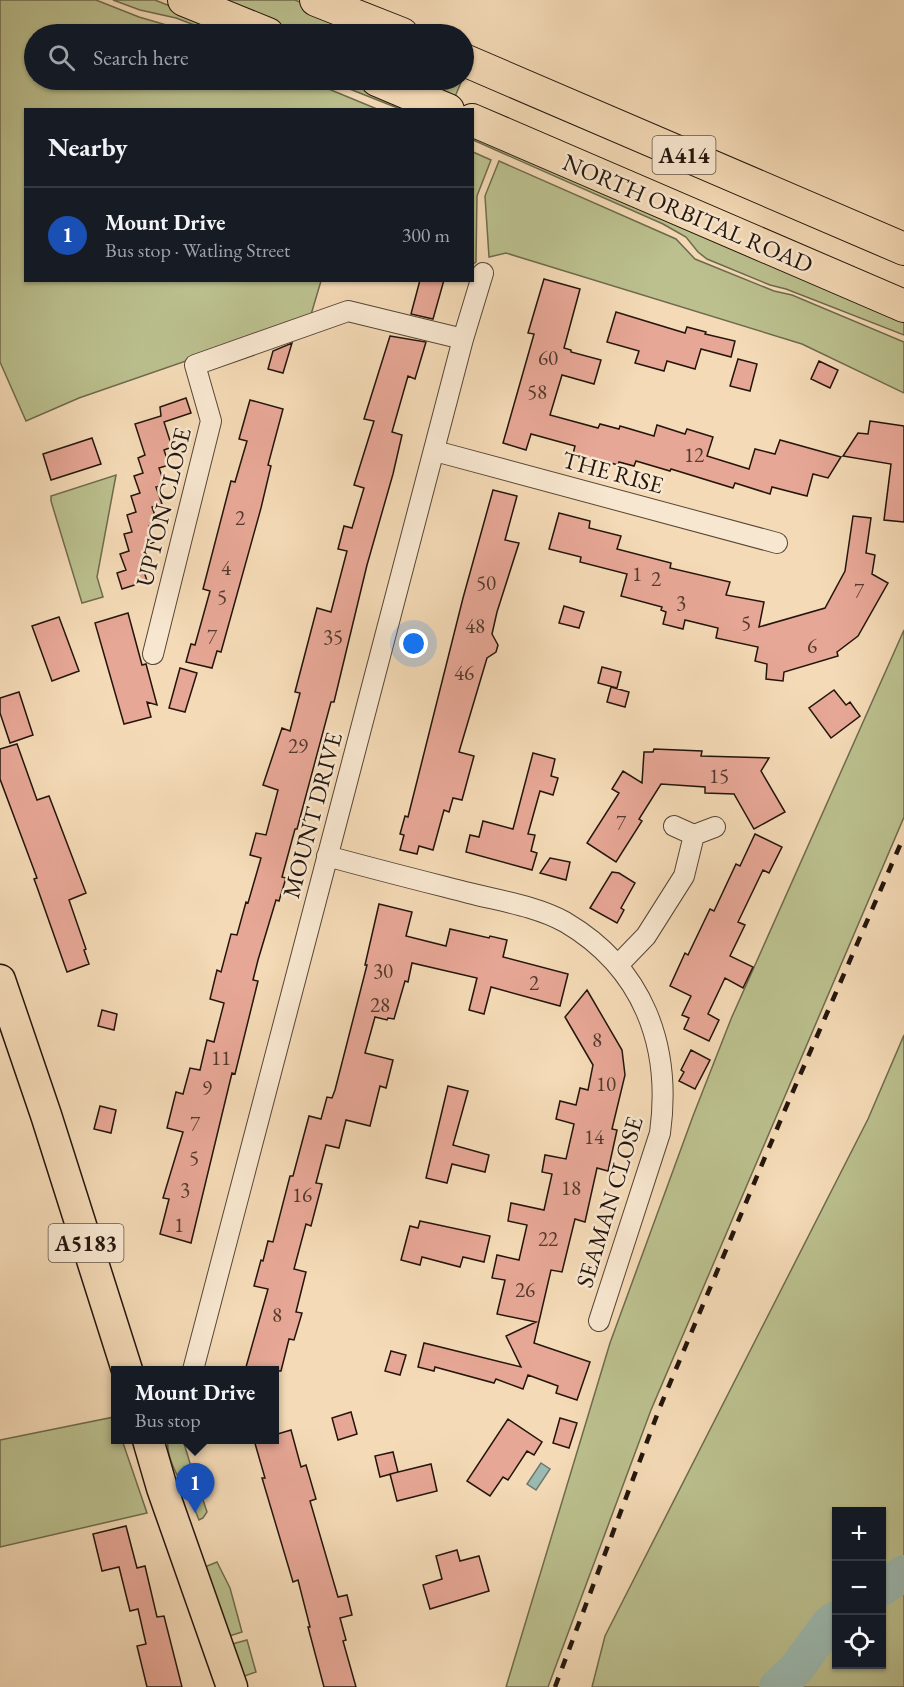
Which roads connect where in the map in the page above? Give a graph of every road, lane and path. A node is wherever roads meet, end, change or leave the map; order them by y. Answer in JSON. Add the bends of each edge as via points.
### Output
{"nodes":[{"id":1,"x":184,"y":0,"type":"edge"},
{"id":2,"x":316,"y":0,"type":"edge"},
{"id":3,"x":243,"y":24,"type":"edge"},
{"id":4,"x":377,"y":24,"type":"edge"},
{"id":5,"x":474,"y":64,"type":"edge"},
{"id":6,"x":401,"y":90,"type":"edge"},
{"id":7,"x":443,"y":108,"type":"edge"},
{"id":8,"x":474,"y":121,"type":"edge"},
{"id":9,"x":904,"y":249,"type":"edge"},
{"id":10,"x":483,"y":273,"type":"dead end"},
{"id":11,"x":904,"y":306,"type":"edge"},
{"id":12,"x":464,"y":339,"type":"junction"},
{"id":13,"x":435,"y":451,"type":"junction"},
{"id":14,"x":777,"y":543,"type":"dead end"},
{"id":15,"x":153,"y":654,"type":"dead end"},
{"id":16,"x":674,"y":826,"type":"dead end"},
{"id":17,"x":715,"y":827,"type":"dead end"},
{"id":18,"x":694,"y":836,"type":"junction"},
{"id":19,"x":327,"y":856,"type":"junction"},
{"id":20,"x":618,"y":965,"type":"junction"},
{"id":21,"x":0,"y":980,"type":"edge"},
{"id":22,"x":599,"y":1321,"type":"dead end"},
{"id":23,"x":125,"y":1366,"type":"edge"},
{"id":24,"x":194,"y":1366,"type":"edge"},
{"id":25,"x":149,"y":1444,"type":"edge"},
{"id":26,"x":232,"y":1687,"type":"edge"}],
"edges":[{"from":1,"to":3,"type":"highway"},
{"from":2,"to":4,"type":"highway"},
{"from":5,"to":9,"type":"highway","number":"A414"},
{"from":6,"to":7,"type":"highway"},
{"from":8,"to":11,"type":"highway","name":"NORTH ORBITAL ROAD","number":"A414"},
{"from":10,"to":12,"type":"street","name":"MOUNT DRIVE"},
{"from":12,"to":13,"type":"street","name":"MOUNT DRIVE"},
{"from":12,"to":15,"type":"street","name":"UPTON CLOSE","via":[[348,311],[195,365],[211,421]]},
{"from":13,"to":14,"type":"street","name":"THE RISE"},
{"from":13,"to":19,"type":"street","name":"MOUNT DRIVE"},
{"from":16,"to":18,"type":"street"},
{"from":17,"to":18,"type":"street"},
{"from":18,"to":20,"type":"street","via":[[684,876],[646,936]]},
{"from":19,"to":20,"type":"street","name":"SEAMAN CLOSE","via":[[530,908],[563,921],[595,942]]},
{"from":19,"to":24,"type":"street","name":"MOUNT DRIVE"},
{"from":20,"to":22,"type":"street","name":"SEAMAN CLOSE","via":[[640,997],[651,1022],[662,1072],[664,1104],[660,1133]]},
{"from":21,"to":23,"type":"main road","number":"A5183"},
{"from":25,"to":26,"type":"main road"}]}
